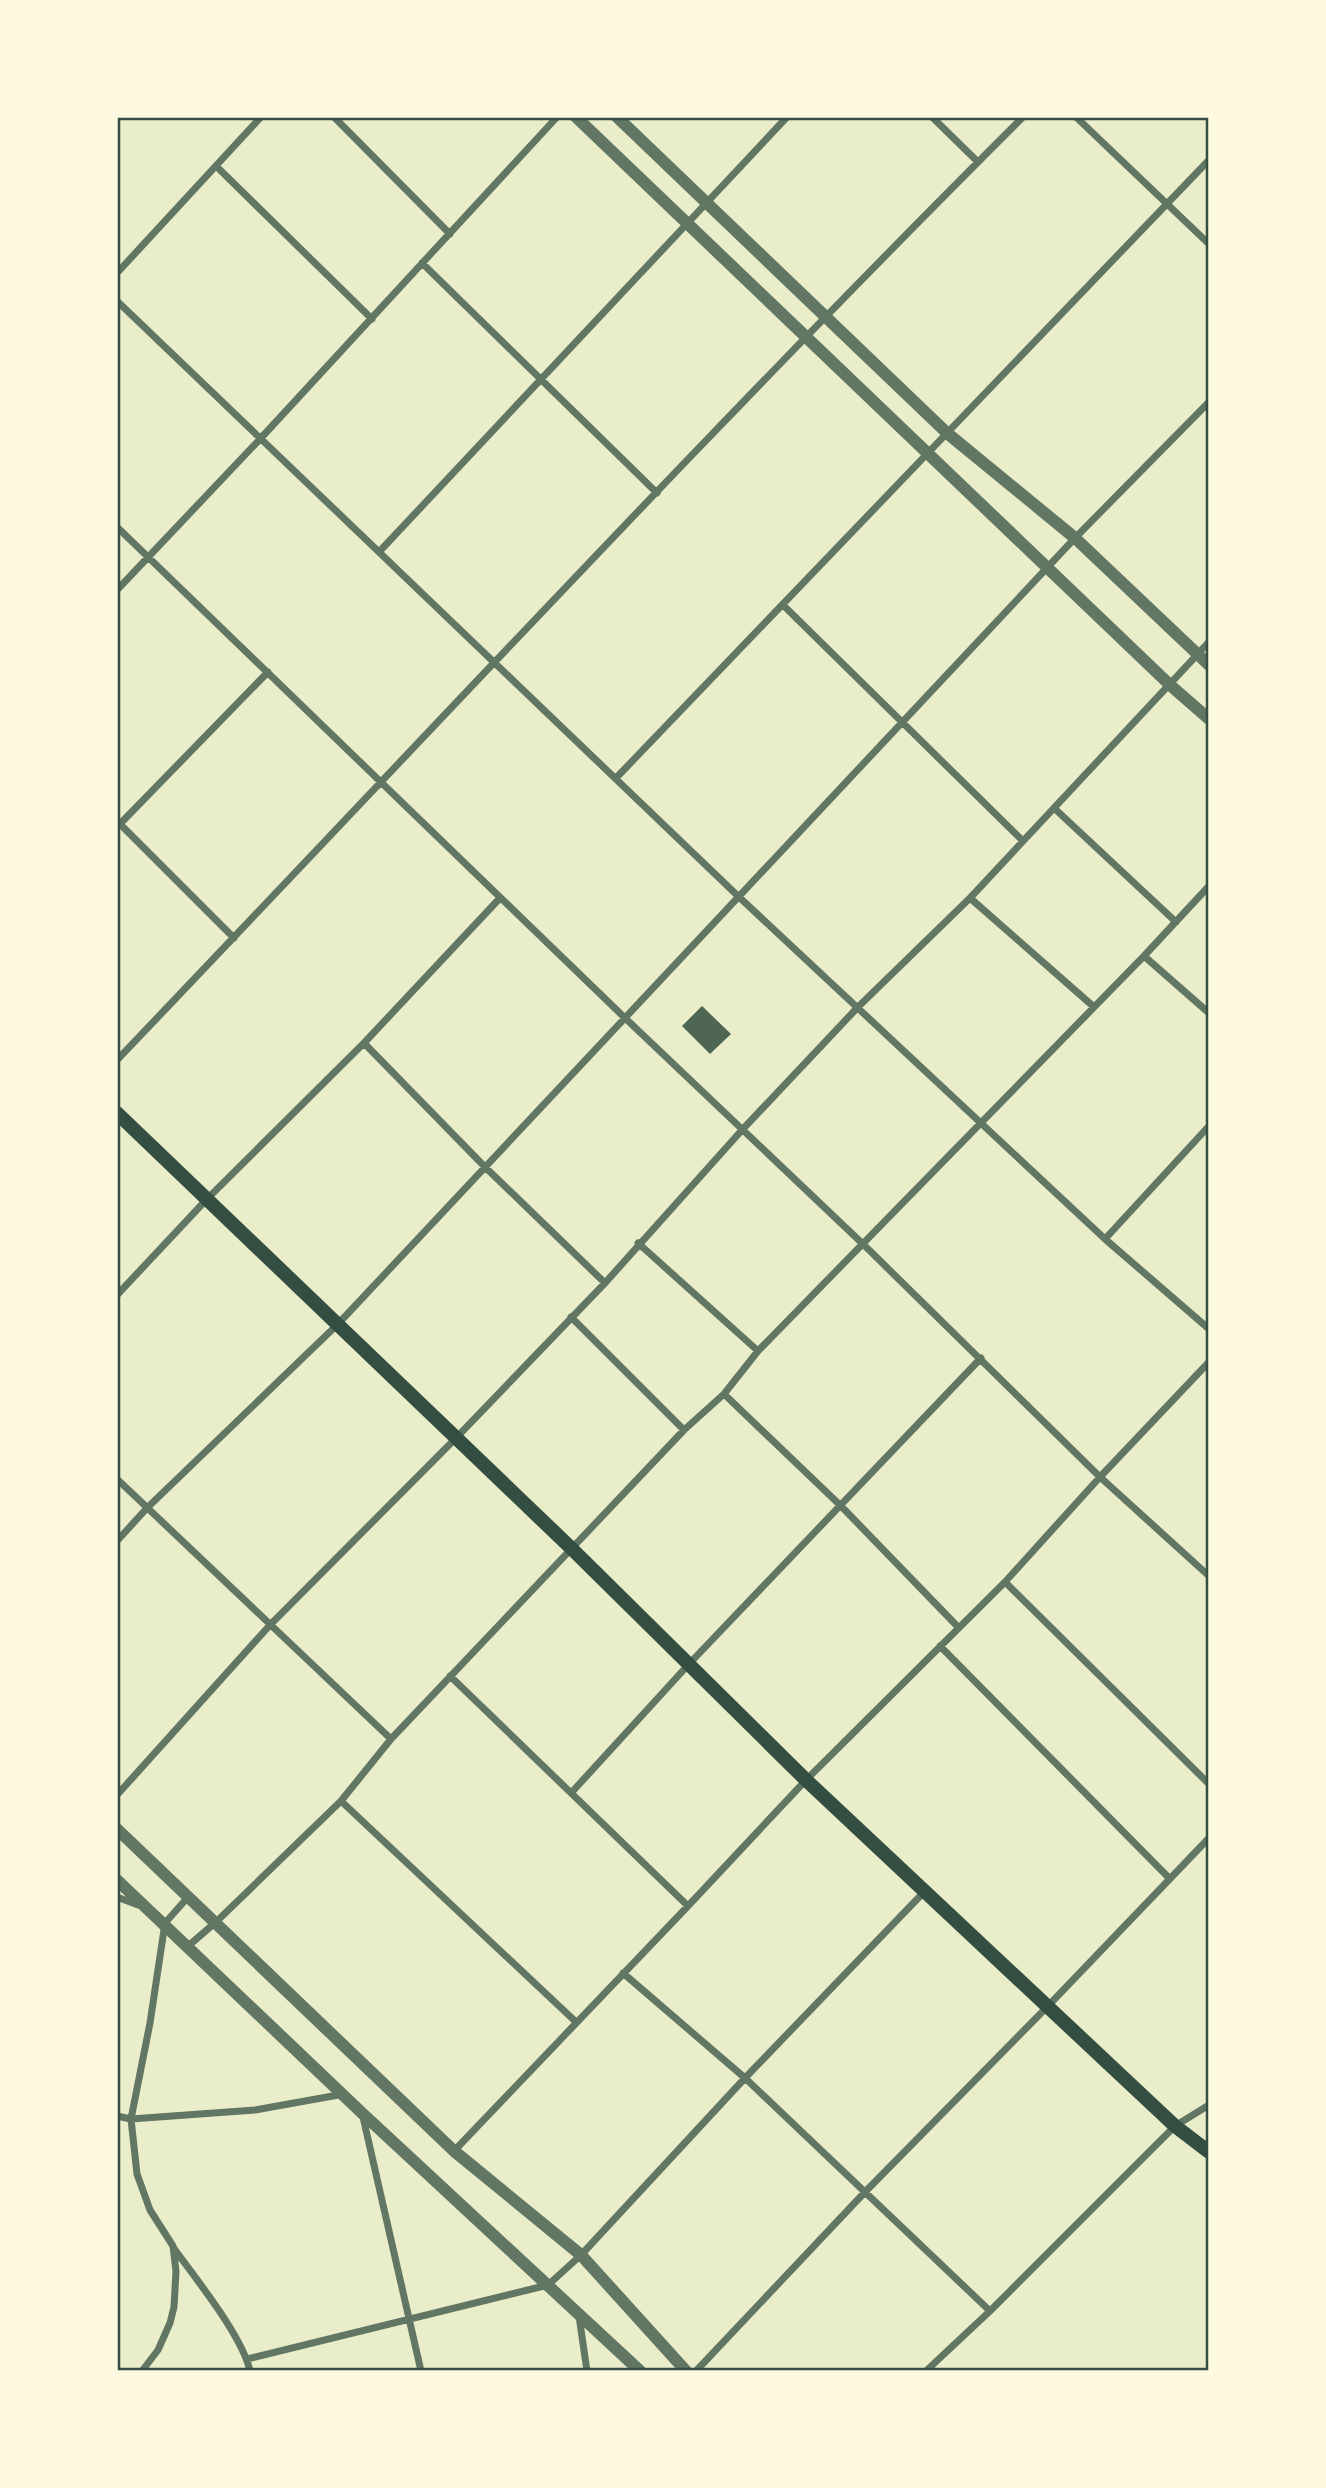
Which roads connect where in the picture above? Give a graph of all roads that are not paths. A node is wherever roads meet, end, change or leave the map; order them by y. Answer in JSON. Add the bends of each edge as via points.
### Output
{"nodes":[{"id":1,"x":261,"y":117,"type":"edge"},
{"id":2,"x":334,"y":117,"type":"edge"},
{"id":3,"x":557,"y":117,"type":"edge"},
{"id":4,"x":576,"y":117,"type":"edge"},
{"id":5,"x":617,"y":117,"type":"edge"},
{"id":6,"x":786,"y":117,"type":"edge"},
{"id":7,"x":932,"y":117,"type":"edge"},
{"id":8,"x":1023,"y":117,"type":"edge"},
{"id":9,"x":1076,"y":117,"type":"edge"},
{"id":10,"x":1209,"y":160,"type":"edge"},
{"id":11,"x":978,"y":162,"type":"junction"},
{"id":12,"x":216,"y":166,"type":"junction"},
{"id":13,"x":706,"y":202,"type":"junction"},
{"id":14,"x":1167,"y":204,"type":"junction"},
{"id":15,"x":686,"y":223,"type":"junction"},
{"id":16,"x":450,"y":233,"type":"junction"},
{"id":17,"x":1209,"y":244,"type":"edge"},
{"id":18,"x":422,"y":263,"type":"junction"},
{"id":19,"x":117,"y":273,"type":"edge"},
{"id":20,"x":117,"y":301,"type":"edge"},
{"id":21,"x":826,"y":317,"type":"junction"},
{"id":22,"x":372,"y":319,"type":"junction"},
{"id":23,"x":806,"y":338,"type":"junction"},
{"id":24,"x":541,"y":379,"type":"junction"},
{"id":25,"x":1209,"y":402,"type":"edge"},
{"id":26,"x":947,"y":433,"type":"junction"},
{"id":27,"x":261,"y":439,"type":"junction"},
{"id":28,"x":928,"y":453,"type":"junction"},
{"id":29,"x":657,"y":493,"type":"junction"},
{"id":30,"x":117,"y":527,"type":"edge"},
{"id":31,"x":1075,"y":538,"type":"junction"},
{"id":32,"x":379,"y":552,"type":"junction"},
{"id":33,"x":150,"y":558,"type":"junction"},
{"id":34,"x":1047,"y":568,"type":"junction"},
{"id":35,"x":117,"y":590,"type":"edge"},
{"id":36,"x":783,"y":605,"type":"junction"},
{"id":37,"x":1209,"y":642,"type":"edge"},
{"id":38,"x":1196,"y":654,"type":"junction"},
{"id":39,"x":495,"y":662,"type":"junction"},
{"id":40,"x":1209,"y":666,"type":"edge"},
{"id":41,"x":268,"y":672,"type":"junction"},
{"id":42,"x":1170,"y":685,"type":"junction"},
{"id":43,"x":1209,"y":719,"type":"edge"},
{"id":44,"x":902,"y":722,"type":"junction"},
{"id":45,"x":617,"y":777,"type":"junction"},
{"id":46,"x":381,"y":783,"type":"junction"},
{"id":47,"x":1054,"y":808,"type":"junction"},
{"id":48,"x":118,"y":824,"type":"edge"},
{"id":49,"x":1023,"y":841,"type":"junction"},
{"id":50,"x":1209,"y":886,"type":"edge"},
{"id":51,"x":739,"y":897,"type":"junction"},
{"id":52,"x":500,"y":898,"type":"junction"},
{"id":53,"x":970,"y":898,"type":"junction"},
{"id":54,"x":1176,"y":922,"type":"junction"},
{"id":55,"x":234,"y":938,"type":"junction"},
{"id":56,"x":1144,"y":956,"type":"junction"},
{"id":57,"x":858,"y":1007,"type":"junction"},
{"id":58,"x":1094,"y":1007,"type":"junction"},
{"id":59,"x":1209,"y":1013,"type":"edge"},
{"id":60,"x":625,"y":1018,"type":"junction"},
{"id":61,"x":365,"y":1043,"type":"junction"},
{"id":62,"x":117,"y":1060,"type":"edge"},
{"id":63,"x":117,"y":1113,"type":"edge"},
{"id":64,"x":982,"y":1124,"type":"junction"},
{"id":65,"x":1209,"y":1126,"type":"edge"},
{"id":66,"x":742,"y":1130,"type":"junction"},
{"id":67,"x":485,"y":1167,"type":"junction"},
{"id":68,"x":207,"y":1199,"type":"junction"},
{"id":69,"x":1105,"y":1239,"type":"junction"},
{"id":70,"x":638,"y":1243,"type":"junction"},
{"id":71,"x":864,"y":1245,"type":"junction"},
{"id":72,"x":605,"y":1283,"type":"junction"},
{"id":73,"x":117,"y":1296,"type":"edge"},
{"id":74,"x":571,"y":1317,"type":"junction"},
{"id":75,"x":338,"y":1324,"type":"junction"},
{"id":76,"x":1209,"y":1329,"type":"edge"},
{"id":77,"x":758,"y":1352,"type":"junction"},
{"id":78,"x":981,"y":1358,"type":"junction"},
{"id":79,"x":1209,"y":1362,"type":"edge"},
{"id":80,"x":724,"y":1394,"type":"junction"},
{"id":81,"x":684,"y":1430,"type":"junction"},
{"id":82,"x":456,"y":1438,"type":"junction"},
{"id":83,"x":1100,"y":1477,"type":"junction"},
{"id":84,"x":117,"y":1479,"type":"edge"},
{"id":85,"x":841,"y":1506,"type":"junction"},
{"id":86,"x":147,"y":1508,"type":"junction"},
{"id":87,"x":117,"y":1541,"type":"edge"},
{"id":88,"x":571,"y":1548,"type":"junction"},
{"id":89,"x":1209,"y":1576,"type":"edge"},
{"id":90,"x":1005,"y":1582,"type":"junction"},
{"id":91,"x":270,"y":1625,"type":"junction"},
{"id":92,"x":959,"y":1628,"type":"junction"},
{"id":93,"x":940,"y":1646,"type":"junction"},
{"id":94,"x":688,"y":1664,"type":"junction"},
{"id":95,"x":450,"y":1676,"type":"junction"},
{"id":96,"x":391,"y":1739,"type":"junction"},
{"id":97,"x":806,"y":1780,"type":"junction"},
{"id":98,"x":1209,"y":1784,"type":"edge"},
{"id":99,"x":572,"y":1792,"type":"junction"},
{"id":100,"x":117,"y":1795,"type":"edge"},
{"id":101,"x":341,"y":1801,"type":"junction"},
{"id":102,"x":117,"y":1829,"type":"edge"},
{"id":103,"x":1209,"y":1838,"type":"edge"},
{"id":104,"x":1205,"y":1847,"type":"edge"},
{"id":105,"x":1170,"y":1879,"type":"junction"},
{"id":106,"x":117,"y":1880,"type":"edge"},
{"id":107,"x":924,"y":1892,"type":"junction"},
{"id":108,"x":189,"y":1896,"type":"junction"},
{"id":109,"x":117,"y":1897,"type":"edge"},
{"id":110,"x":688,"y":1906,"type":"junction"},
{"id":111,"x":148,"y":1909,"type":"junction"},
{"id":112,"x":216,"y":1922,"type":"junction"},
{"id":113,"x":165,"y":1923,"type":"junction"},
{"id":114,"x":187,"y":1947,"type":"junction"},
{"id":115,"x":623,"y":1973,"type":"junction"},
{"id":116,"x":1047,"y":2007,"type":"junction"},
{"id":117,"x":576,"y":2022,"type":"junction"},
{"id":118,"x":745,"y":2078,"type":"junction"},
{"id":119,"x":344,"y":2094,"type":"junction"},
{"id":120,"x":1209,"y":2105,"type":"edge"},
{"id":121,"x":362,"y":2113,"type":"junction"},
{"id":122,"x":117,"y":2116,"type":"edge"},
{"id":123,"x":131,"y":2119,"type":"junction"},
{"id":124,"x":1175,"y":2126,"type":"junction"},
{"id":125,"x":454,"y":2151,"type":"junction"},
{"id":126,"x":1209,"y":2152,"type":"edge"},
{"id":127,"x":865,"y":2192,"type":"junction"},
{"id":128,"x":173,"y":2246,"type":"junction"},
{"id":129,"x":581,"y":2255,"type":"junction"},
{"id":130,"x":548,"y":2285,"type":"junction"},
{"id":131,"x":990,"y":2311,"type":"junction"},
{"id":132,"x":579,"y":2313,"type":"junction"},
{"id":133,"x":409,"y":2318,"type":"junction"},
{"id":134,"x":247,"y":2359,"type":"junction"},
{"id":135,"x":142,"y":2371,"type":"edge"},
{"id":136,"x":250,"y":2371,"type":"edge"},
{"id":137,"x":421,"y":2371,"type":"edge"},
{"id":138,"x":587,"y":2371,"type":"edge"},
{"id":139,"x":640,"y":2371,"type":"edge"},
{"id":140,"x":686,"y":2371,"type":"edge"},
{"id":141,"x":696,"y":2371,"type":"edge"},
{"id":142,"x":926,"y":2371,"type":"edge"}],
"edges":[{"from":1,"to":12,"type":"street"},
{"from":2,"to":16,"type":"street"},
{"from":3,"to":16,"type":"street"},
{"from":4,"to":15,"type":"street"},
{"from":5,"to":13,"type":"street"},
{"from":6,"to":13,"type":"street"},
{"from":7,"to":11,"type":"street"},
{"from":8,"to":11,"type":"street"},
{"from":9,"to":14,"type":"street"},
{"from":10,"to":14,"type":"street"},
{"from":11,"to":21,"type":"street"},
{"from":12,"to":19,"type":"street"},
{"from":12,"to":22,"type":"street"},
{"from":13,"to":15,"type":"street"},
{"from":13,"to":21,"type":"street"},
{"from":14,"to":17,"type":"street"},
{"from":14,"to":26,"type":"street"},
{"from":15,"to":23,"type":"street"},
{"from":15,"to":24,"type":"street"},
{"from":16,"to":18,"type":"street"},
{"from":18,"to":22,"type":"street"},
{"from":18,"to":24,"type":"street"},
{"from":20,"to":27,"type":"street"},
{"from":21,"to":23,"type":"street"},
{"from":21,"to":26,"type":"street"},
{"from":22,"to":27,"type":"street"},
{"from":23,"to":28,"type":"street"},
{"from":23,"to":29,"type":"street"},
{"from":24,"to":29,"type":"street"},
{"from":24,"to":32,"type":"street"},
{"from":25,"to":31,"type":"street"},
{"from":26,"to":28,"type":"street"},
{"from":26,"to":31,"type":"street"},
{"from":27,"to":32,"type":"street"},
{"from":27,"to":33,"type":"street"},
{"from":28,"to":34,"type":"street"},
{"from":28,"to":36,"type":"street"},
{"from":29,"to":39,"type":"street"},
{"from":30,"to":33,"type":"street"},
{"from":31,"to":34,"type":"street"},
{"from":31,"to":38,"type":"street"},
{"from":32,"to":39,"type":"street"},
{"from":33,"to":35,"type":"street"},
{"from":33,"to":41,"type":"street"},
{"from":34,"to":42,"type":"street"},
{"from":34,"to":44,"type":"street"},
{"from":36,"to":44,"type":"street"},
{"from":36,"to":45,"type":"street"},
{"from":37,"to":38,"type":"street"},
{"from":38,"to":40,"type":"street"},
{"from":38,"to":42,"type":"street"},
{"from":39,"to":45,"type":"street"},
{"from":39,"to":46,"type":"street"},
{"from":41,"to":46,"type":"street"},
{"from":41,"to":48,"type":"street"},
{"from":42,"to":43,"type":"street"},
{"from":42,"to":47,"type":"street"},
{"from":44,"to":49,"type":"street"},
{"from":44,"to":51,"type":"street"},
{"from":45,"to":51,"type":"street"},
{"from":46,"to":52,"type":"street"},
{"from":46,"to":55,"type":"street"},
{"from":47,"to":49,"type":"street"},
{"from":47,"to":54,"type":"street"},
{"from":48,"to":55,"type":"street"},
{"from":49,"to":53,"type":"street"},
{"from":50,"to":54,"type":"street"},
{"from":51,"to":57,"type":"street"},
{"from":51,"to":60,"type":"street"},
{"from":52,"to":60,"type":"street"},
{"from":52,"to":61,"type":"street"},
{"from":53,"to":57,"type":"street"},
{"from":53,"to":58,"type":"street"},
{"from":54,"to":56,"type":"street"},
{"from":55,"to":62,"type":"street"},
{"from":56,"to":58,"type":"street"},
{"from":56,"to":59,"type":"street"},
{"from":57,"to":64,"type":"street"},
{"from":57,"to":66,"type":"street"},
{"from":58,"to":64,"type":"street"},
{"from":60,"to":66,"type":"street"},
{"from":60,"to":67,"type":"street"},
{"from":61,"to":67,"type":"street"},
{"from":61,"to":68,"type":"street"},
{"from":63,"to":68,"type":"main road"},
{"from":64,"to":69,"type":"street"},
{"from":64,"to":71,"type":"street"},
{"from":65,"to":69,"type":"street"},
{"from":66,"to":70,"type":"street"},
{"from":66,"to":71,"type":"street"},
{"from":67,"to":72,"type":"street"},
{"from":67,"to":75,"type":"street"},
{"from":68,"to":73,"type":"street"},
{"from":68,"to":75,"type":"main road"},
{"from":69,"to":76,"type":"street"},
{"from":70,"to":72,"type":"street"},
{"from":70,"to":77,"type":"street"},
{"from":71,"to":77,"type":"street"},
{"from":71,"to":78,"type":"street"},
{"from":72,"to":74,"type":"street"},
{"from":74,"to":81,"type":"street"},
{"from":74,"to":82,"type":"street"},
{"from":75,"to":82,"type":"main road"},
{"from":75,"to":86,"type":"street"},
{"from":77,"to":80,"type":"street"},
{"from":78,"to":83,"type":"street"},
{"from":78,"to":85,"type":"street"},
{"from":79,"to":83,"type":"street"},
{"from":80,"to":81,"type":"street"},
{"from":80,"to":85,"type":"street"},
{"from":81,"to":88,"type":"street"},
{"from":82,"to":88,"type":"main road"},
{"from":82,"to":91,"type":"street"},
{"from":83,"to":89,"type":"street"},
{"from":83,"to":90,"type":"street"},
{"from":84,"to":86,"type":"street"},
{"from":85,"to":92,"type":"street"},
{"from":85,"to":94,"type":"street"},
{"from":86,"to":87,"type":"street"},
{"from":86,"to":91,"type":"street"},
{"from":88,"to":94,"type":"main road"},
{"from":88,"to":95,"type":"street"},
{"from":90,"to":92,"type":"street"},
{"from":90,"to":98,"type":"street"},
{"from":91,"to":96,"type":"street"},
{"from":91,"to":100,"type":"street"},
{"from":92,"to":93,"type":"street"},
{"from":93,"to":97,"type":"street"},
{"from":93,"to":105,"type":"street"},
{"from":94,"to":97,"type":"main road"},
{"from":94,"to":99,"type":"street"},
{"from":95,"to":96,"type":"street"},
{"from":95,"to":99,"type":"street"},
{"from":96,"to":101,"type":"street"},
{"from":97,"to":107,"type":"main road"},
{"from":97,"to":110,"type":"street"},
{"from":99,"to":110,"type":"street"},
{"from":101,"to":112,"type":"street"},
{"from":101,"to":117,"type":"street"},
{"from":102,"to":108,"type":"street"},
{"from":103,"to":104,"type":"street"},
{"from":104,"to":105,"type":"street"},
{"from":105,"to":116,"type":"street"},
{"from":106,"to":111,"type":"street"},
{"from":107,"to":116,"type":"main road"},
{"from":107,"to":118,"type":"street"},
{"from":108,"to":112,"type":"street"},
{"from":108,"to":113,"type":"street"},
{"from":109,"to":111,"type":"street"},
{"from":110,"to":115,"type":"street"},
{"from":111,"to":113,"type":"street"},
{"from":112,"to":114,"type":"street"},
{"from":112,"to":125,"type":"street"},
{"from":113,"to":114,"type":"street"},
{"from":113,"to":123,"type":"street"},
{"from":114,"to":119,"type":"street"},
{"from":115,"to":117,"type":"street"},
{"from":115,"to":118,"type":"street"},
{"from":116,"to":124,"type":"main road"},
{"from":116,"to":127,"type":"street"},
{"from":117,"to":125,"type":"street"},
{"from":118,"to":127,"type":"street"},
{"from":118,"to":129,"type":"street"},
{"from":119,"to":121,"type":"street"},
{"from":119,"to":123,"type":"street","via":[[255,2110]]},
{"from":120,"to":124,"type":"street"},
{"from":121,"to":130,"type":"street"},
{"from":121,"to":133,"type":"street"},
{"from":122,"to":123,"type":"street"},
{"from":123,"to":128,"type":"street","via":[[137,2174],[150,2210]]},
{"from":124,"to":126,"type":"main road"},
{"from":124,"to":131,"type":"street"},
{"from":125,"to":129,"type":"street"},
{"from":127,"to":131,"type":"street"},
{"from":127,"to":141,"type":"street"},
{"from":128,"to":134,"type":"street"},
{"from":128,"to":135,"type":"street","via":[[174,2307],[158,2350]]},
{"from":129,"to":130,"type":"street"},
{"from":129,"to":140,"type":"street"},
{"from":130,"to":132,"type":"street"},
{"from":130,"to":133,"type":"street"},
{"from":131,"to":142,"type":"street"},
{"from":132,"to":138,"type":"street"},
{"from":132,"to":139,"type":"street"},
{"from":133,"to":134,"type":"street"},
{"from":133,"to":137,"type":"street"},
{"from":134,"to":136,"type":"street"}]}
